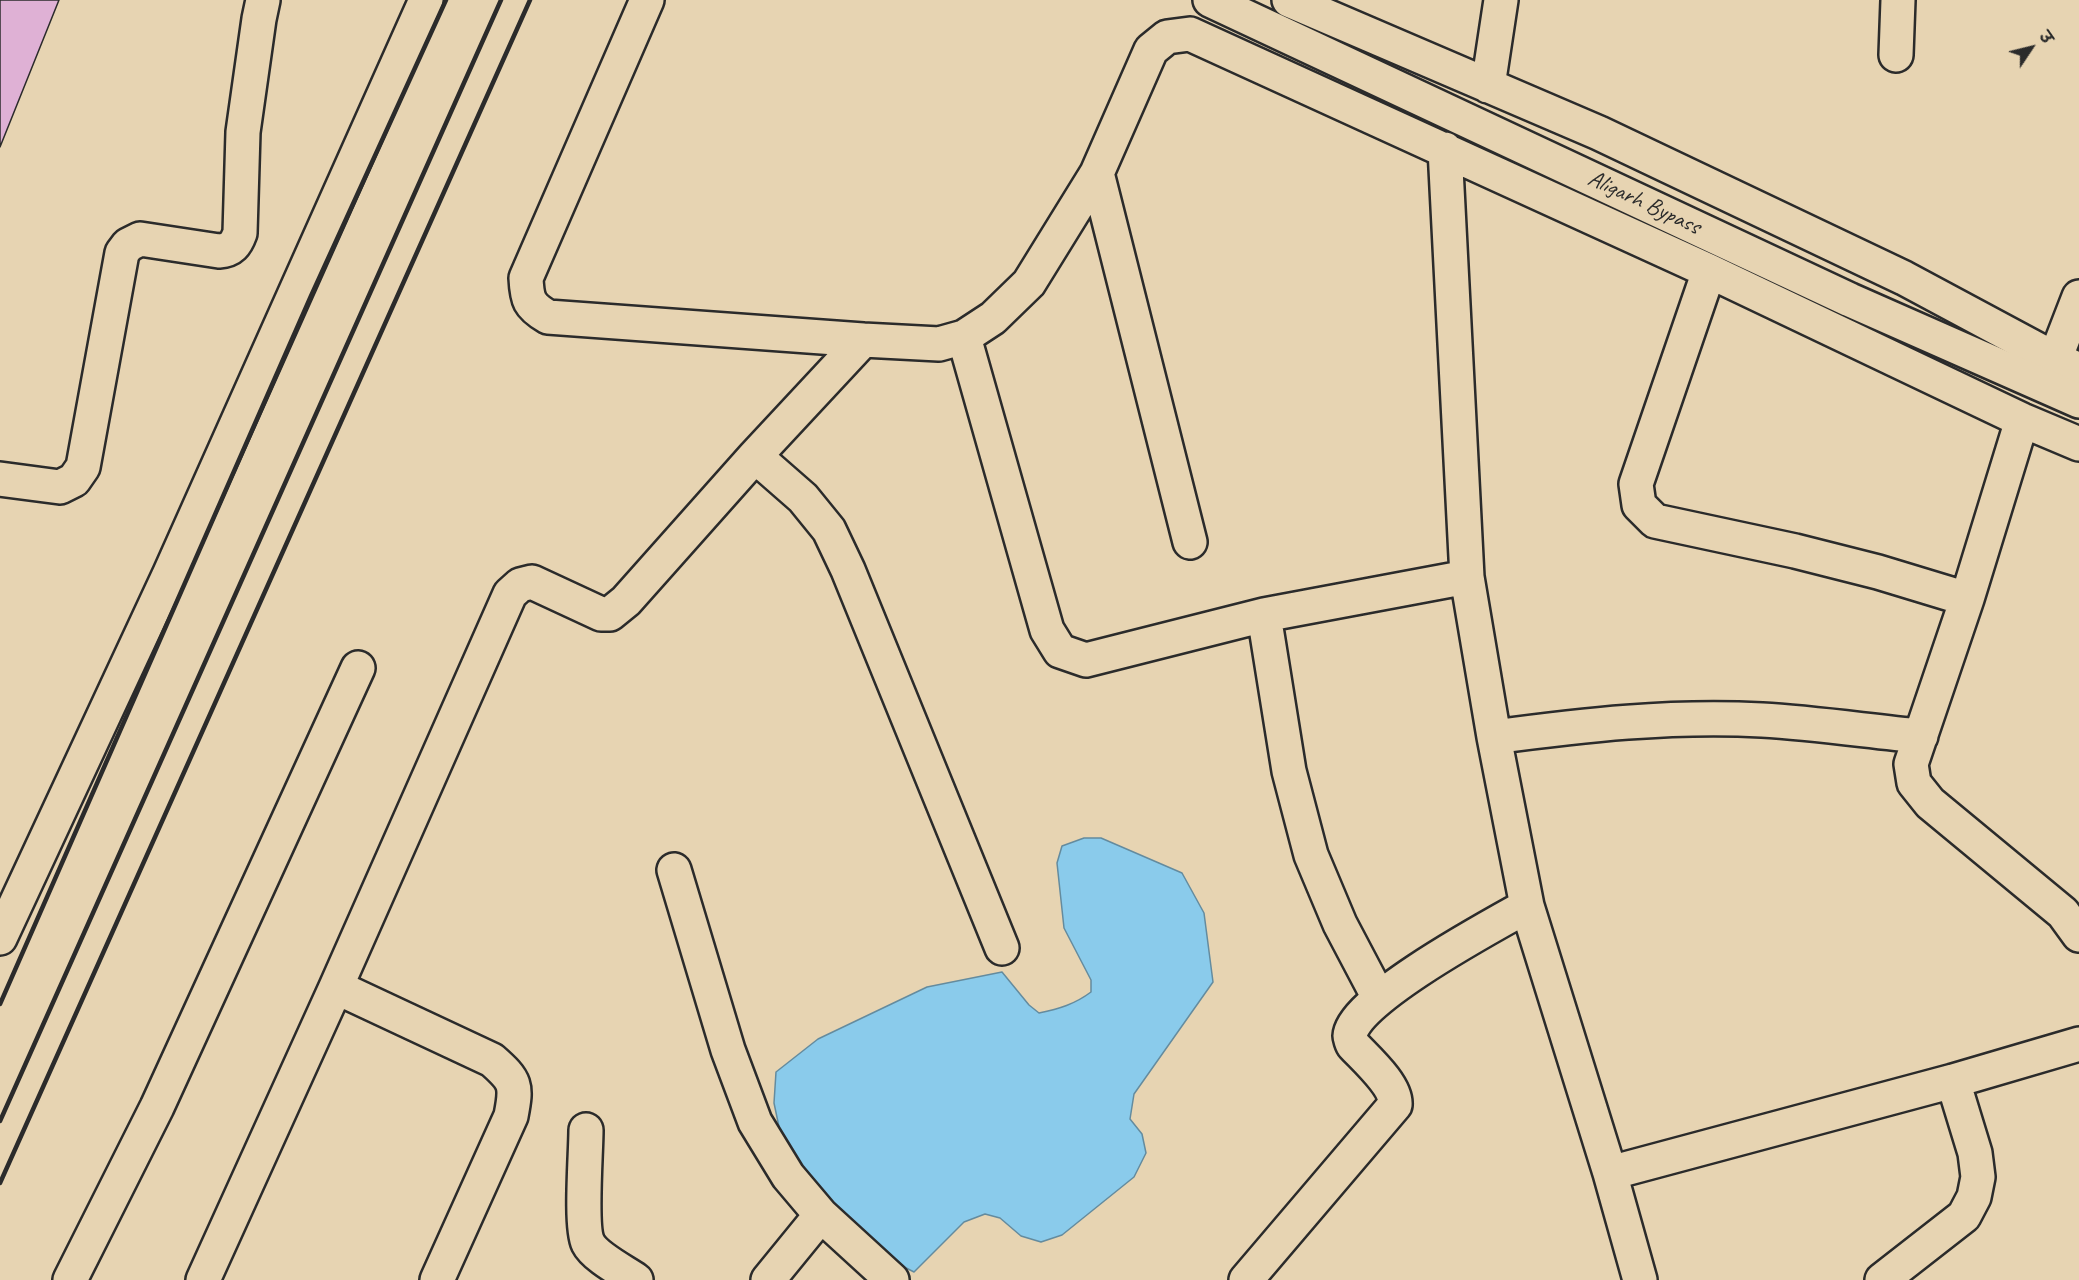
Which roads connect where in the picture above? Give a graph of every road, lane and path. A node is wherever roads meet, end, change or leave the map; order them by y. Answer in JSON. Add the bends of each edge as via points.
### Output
{"nodes":[{"id":1,"x":263,"y":0,"type":"edge"},
{"id":2,"x":426,"y":0,"type":"edge"},
{"id":3,"x":647,"y":0,"type":"edge"},
{"id":4,"x":1210,"y":0,"type":"edge"},
{"id":5,"x":1289,"y":0,"type":"edge"},
{"id":6,"x":1501,"y":0,"type":"edge"},
{"id":7,"x":1898,"y":0,"type":"edge"},
{"id":8,"x":1896,"y":55,"type":"dead end"},
{"id":9,"x":1488,"y":87,"type":"junction"},
{"id":10,"x":1445,"y":149,"type":"junction"},
{"id":11,"x":1097,"y":173,"type":"junction"},
{"id":12,"x":1709,"y":271,"type":"junction"},
{"id":13,"x":2079,"y":297,"type":"edge"},
{"id":14,"x":964,"y":336,"type":"junction"},
{"id":15,"x":863,"y":340,"type":"junction"},
{"id":16,"x":2067,"y":364,"type":"edge"},
{"id":17,"x":2079,"y":401,"type":"edge"},
{"id":18,"x":2022,"y":420,"type":"junction"},
{"id":19,"x":2079,"y":444,"type":"edge"},
{"id":20,"x":755,"y":456,"type":"junction"},
{"id":21,"x":0,"y":479,"type":"edge"},
{"id":22,"x":1190,"y":542,"type":"dead end"},
{"id":23,"x":1467,"y":577,"type":"junction"},
{"id":24,"x":1967,"y":599,"type":"junction"},
{"id":25,"x":1264,"y":615,"type":"junction"},
{"id":26,"x":358,"y":668,"type":"dead end"},
{"id":27,"x":1921,"y":736,"type":"junction"},
{"id":28,"x":1494,"y":737,"type":"junction"},
{"id":29,"x":674,"y":870,"type":"dead end"},
{"id":30,"x":1527,"y":906,"type":"junction"},
{"id":31,"x":2079,"y":935,"type":"edge"},
{"id":32,"x":0,"y":938,"type":"edge"},
{"id":33,"x":1002,"y":948,"type":"dead end"},
{"id":34,"x":336,"y":987,"type":"junction"},
{"id":35,"x":1379,"y":998,"type":"junction"},
{"id":36,"x":2079,"y":1044,"type":"edge"},
{"id":37,"x":1953,"y":1081,"type":"junction"},
{"id":38,"x":586,"y":1130,"type":"dead end"},
{"id":39,"x":1610,"y":1173,"type":"junction"},
{"id":40,"x":821,"y":1215,"type":"junction"},
{"id":41,"x":70,"y":1280,"type":"edge"},
{"id":42,"x":203,"y":1280,"type":"edge"},
{"id":43,"x":437,"y":1280,"type":"edge"},
{"id":44,"x":636,"y":1280,"type":"edge"},
{"id":45,"x":768,"y":1280,"type":"edge"},
{"id":46,"x":892,"y":1280,"type":"edge"},
{"id":47,"x":1246,"y":1280,"type":"edge"},
{"id":48,"x":1640,"y":1280,"type":"edge"},
{"id":49,"x":1882,"y":1280,"type":"edge"}],
"edges":[{"from":1,"to":21,"type":"street","via":[[243,132],[240,233],[236,244],[219,251],[140,239],[128,245],[122,253],[83,467],[74,480],[60,487]]},
{"from":2,"to":32,"type":"street"},
{"from":3,"to":15,"type":"street","via":[[526,278],[526,296],[534,309],[548,317]]},
{"from":4,"to":17,"type":"street","name":"Aligarh Bypass","via":[[1850,300]]},
{"from":5,"to":9,"type":"street"},
{"from":6,"to":9,"type":"street"},
{"from":7,"to":8,"type":"street"},
{"from":9,"to":16,"type":"street","via":[[1599,133],[1893,273]]},
{"from":10,"to":11,"type":"street","via":[[1191,34],[1167,37],[1151,50]]},
{"from":10,"to":12,"type":"street"},
{"from":10,"to":23,"type":"street"},
{"from":11,"to":14,"type":"street","via":[[1029,283],[993,318]]},
{"from":11,"to":22,"type":"street"},
{"from":12,"to":18,"type":"street"},
{"from":12,"to":24,"type":"street","via":[[1636,484],[1639,506],[1655,521],[1816,556]]},
{"from":13,"to":16,"type":"street"},
{"from":14,"to":15,"type":"street","via":[[939,344]]},
{"from":14,"to":25,"type":"street","via":[[1047,630],[1060,651],[1086,660]]},
{"from":15,"to":20,"type":"street"},
{"from":18,"to":19,"type":"street"},
{"from":18,"to":24,"type":"street"},
{"from":20,"to":33,"type":"street","via":[[803,498],[830,530]]},
{"from":20,"to":34,"type":"street","via":[[610,614],[601,614],[532,582],[520,585],[510,594]]},
{"from":23,"to":25,"type":"street"},
{"from":23,"to":28,"type":"street"},
{"from":24,"to":27,"type":"street"},
{"from":25,"to":35,"type":"street","via":[[1289,771],[1311,855],[1340,924]]},
{"from":26,"to":41,"type":"street","via":[[157,1107]]},
{"from":27,"to":28,"type":"street","via":[[1762,720],[1662,720]]},
{"from":27,"to":31,"type":"street","via":[[1911,764],[1914,783],[1930,803],[2063,913]]},
{"from":28,"to":30,"type":"street"},
{"from":29,"to":40,"type":"street","via":[[728,1050],[755,1122],[788,1176]]},
{"from":30,"to":35,"type":"street","via":[[1433,960]]},
{"from":30,"to":39,"type":"street"},
{"from":34,"to":42,"type":"street"},
{"from":34,"to":43,"type":"street","via":[[492,1060],[510,1076],[515,1093],[511,1116]]},
{"from":35,"to":47,"type":"street","via":[[1354,1025],[1350,1036],[1353,1045],[1392,1088],[1395,1105]]},
{"from":36,"to":37,"type":"street"},
{"from":37,"to":39,"type":"street"},
{"from":37,"to":49,"type":"street","via":[[1975,1153],[1978,1177],[1974,1197],[1964,1216]]},
{"from":38,"to":44,"type":"street","via":[[588,1244]]},
{"from":39,"to":48,"type":"street"},
{"from":40,"to":45,"type":"street"},
{"from":40,"to":46,"type":"street"}]}
